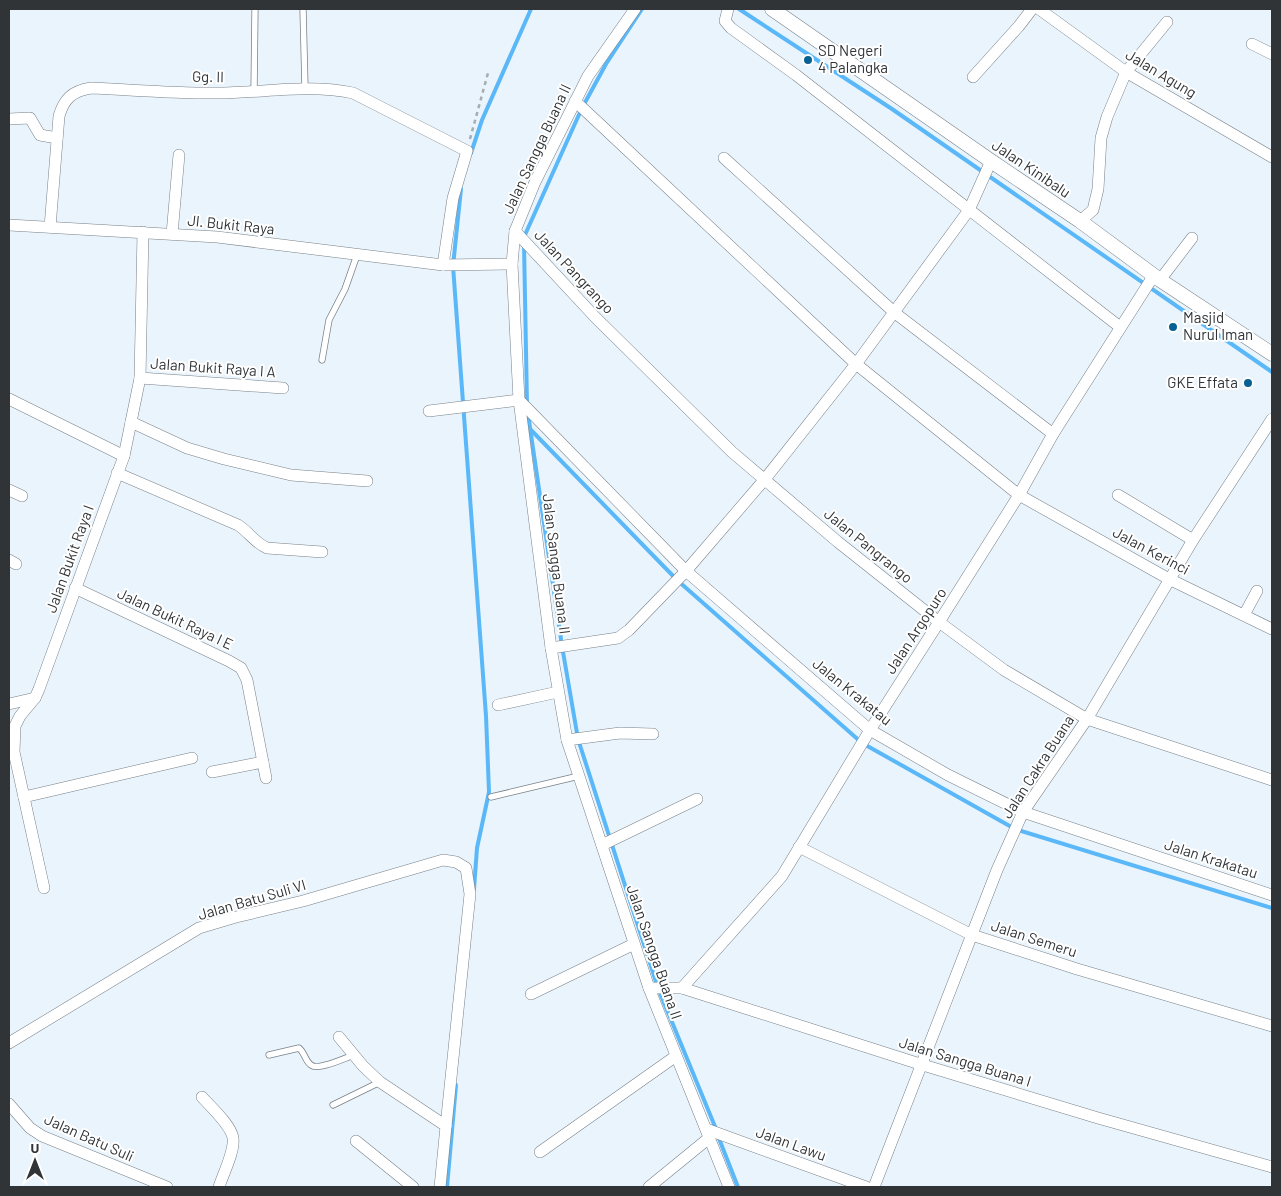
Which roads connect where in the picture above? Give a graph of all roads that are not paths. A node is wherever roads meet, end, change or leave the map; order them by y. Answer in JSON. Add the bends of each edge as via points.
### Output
{"nodes":[{"id":1,"x":254,"y":9,"type":"edge"},
{"id":2,"x":303,"y":9,"type":"edge"},
{"id":3,"x":635,"y":9,"type":"edge"},
{"id":4,"x":728,"y":9,"type":"edge"},
{"id":5,"x":772,"y":9,"type":"edge"},
{"id":6,"x":1032,"y":9,"type":"edge"},
{"id":7,"x":1039,"y":9,"type":"edge"},
{"id":8,"x":1167,"y":22,"type":"dead end"},
{"id":9,"x":1252,"y":44,"type":"dead end"},
{"id":10,"x":1272,"y":54,"type":"edge"},
{"id":11,"x":1126,"y":72,"type":"junction"},
{"id":12,"x":973,"y":77,"type":"dead end"},
{"id":13,"x":305,"y":88,"type":"junction"},
{"id":14,"x":254,"y":91,"type":"junction"},
{"id":15,"x":575,"y":101,"type":"junction"},
{"id":16,"x":9,"y":119,"type":"edge"},
{"id":17,"x":57,"y":138,"type":"junction"},
{"id":18,"x":179,"y":155,"type":"dead end"},
{"id":19,"x":1272,"y":157,"type":"edge"},
{"id":20,"x":724,"y":158,"type":"dead end"},
{"id":21,"x":991,"y":162,"type":"junction"},
{"id":22,"x":969,"y":210,"type":"junction"},
{"id":23,"x":1080,"y":221,"type":"junction"},
{"id":24,"x":9,"y":225,"type":"edge"},
{"id":25,"x":50,"y":227,"type":"junction"},
{"id":26,"x":515,"y":231,"type":"junction"},
{"id":27,"x":143,"y":232,"type":"junction"},
{"id":28,"x":172,"y":234,"type":"junction"},
{"id":29,"x":1192,"y":238,"type":"dead end"},
{"id":30,"x":358,"y":255,"type":"junction"},
{"id":31,"x":512,"y":264,"type":"junction"},
{"id":32,"x":446,"y":265,"type":"junction"},
{"id":33,"x":1157,"y":278,"type":"junction"},
{"id":34,"x":895,"y":312,"type":"junction"},
{"id":35,"x":1120,"y":327,"type":"junction"},
{"id":36,"x":1272,"y":354,"type":"edge"},
{"id":37,"x":322,"y":360,"type":"dead end"},
{"id":38,"x":856,"y":364,"type":"junction"},
{"id":39,"x":140,"y":378,"type":"junction"},
{"id":40,"x":283,"y":388,"type":"dead end"},
{"id":41,"x":9,"y":399,"type":"edge"},
{"id":42,"x":518,"y":400,"type":"junction"},
{"id":43,"x":429,"y":411,"type":"dead end"},
{"id":44,"x":1272,"y":421,"type":"edge"},
{"id":45,"x":131,"y":422,"type":"junction"},
{"id":46,"x":1053,"y":434,"type":"junction"},
{"id":47,"x":124,"y":456,"type":"junction"},
{"id":48,"x":117,"y":474,"type":"junction"},
{"id":49,"x":765,"y":479,"type":"junction"},
{"id":50,"x":367,"y":481,"type":"dead end"},
{"id":51,"x":9,"y":490,"type":"edge"},
{"id":52,"x":1018,"y":495,"type":"junction"},
{"id":53,"x":22,"y":496,"type":"dead end"},
{"id":54,"x":1118,"y":496,"type":"dead end"},
{"id":55,"x":1193,"y":540,"type":"junction"},
{"id":56,"x":322,"y":552,"type":"dead end"},
{"id":57,"x":686,"y":571,"type":"junction"},
{"id":58,"x":1169,"y":579,"type":"junction"},
{"id":59,"x":75,"y":588,"type":"junction"},
{"id":60,"x":1257,"y":591,"type":"dead end"},
{"id":61,"x":1244,"y":615,"type":"junction"},
{"id":62,"x":940,"y":622,"type":"junction"},
{"id":63,"x":1272,"y":629,"type":"edge"},
{"id":64,"x":551,"y":648,"type":"junction"},
{"id":65,"x":558,"y":692,"type":"junction"},
{"id":66,"x":34,"y":698,"type":"junction"},
{"id":67,"x":9,"y":704,"type":"edge"},
{"id":68,"x":498,"y":706,"type":"dead end"},
{"id":69,"x":1087,"y":719,"type":"junction"},
{"id":70,"x":870,"y":730,"type":"junction"},
{"id":71,"x":653,"y":734,"type":"dead end"},
{"id":72,"x":567,"y":740,"type":"junction"},
{"id":73,"x":192,"y":758,"type":"dead end"},
{"id":74,"x":263,"y":762,"type":"junction"},
{"id":75,"x":212,"y":772,"type":"dead end"},
{"id":76,"x":579,"y":776,"type":"junction"},
{"id":77,"x":266,"y":778,"type":"dead end"},
{"id":78,"x":1272,"y":780,"type":"edge"},
{"id":79,"x":24,"y":797,"type":"junction"},
{"id":80,"x":491,"y":797,"type":"dead end"},
{"id":81,"x":698,"y":799,"type":"dead end"},
{"id":82,"x":1023,"y":812,"type":"junction"},
{"id":83,"x":602,"y":845,"type":"junction"},
{"id":84,"x":799,"y":847,"type":"junction"},
{"id":85,"x":44,"y":888,"type":"dead end"},
{"id":86,"x":1272,"y":895,"type":"edge"},
{"id":87,"x":972,"y":935,"type":"junction"},
{"id":88,"x":634,"y":944,"type":"junction"},
{"id":89,"x":649,"y":988,"type":"junction"},
{"id":90,"x":682,"y":988,"type":"junction"},
{"id":91,"x":531,"y":994,"type":"dead end"},
{"id":92,"x":1272,"y":1026,"type":"edge"},
{"id":93,"x":339,"y":1037,"type":"dead end"},
{"id":94,"x":9,"y":1042,"type":"edge"},
{"id":95,"x":269,"y":1055,"type":"dead end"},
{"id":96,"x":354,"y":1055,"type":"junction"},
{"id":97,"x":676,"y":1056,"type":"junction"},
{"id":98,"x":923,"y":1065,"type":"junction"},
{"id":99,"x":380,"y":1082,"type":"junction"},
{"id":100,"x":202,"y":1097,"type":"dead end"},
{"id":101,"x":9,"y":1104,"type":"edge"},
{"id":102,"x":333,"y":1105,"type":"dead end"},
{"id":103,"x":446,"y":1126,"type":"junction"},
{"id":104,"x":708,"y":1133,"type":"junction"},
{"id":105,"x":356,"y":1141,"type":"dead end"},
{"id":106,"x":540,"y":1152,"type":"dead end"},
{"id":107,"x":1272,"y":1167,"type":"edge"},
{"id":108,"x":166,"y":1187,"type":"edge"},
{"id":109,"x":219,"y":1187,"type":"edge"},
{"id":110,"x":413,"y":1187,"type":"edge"},
{"id":111,"x":440,"y":1187,"type":"edge"},
{"id":112,"x":649,"y":1187,"type":"edge"},
{"id":113,"x":728,"y":1187,"type":"edge"},
{"id":114,"x":866,"y":1187,"type":"edge"},
{"id":115,"x":874,"y":1187,"type":"edge"}],
"edges":[{"from":1,"to":14,"type":"lane"},
{"from":2,"to":13,"type":"lane"},
{"from":3,"to":15,"type":"street","name":"Jalan Sangga Buana II","via":[[588,76]]},
{"from":4,"to":22,"type":"street","via":[[725,21],[730,28],[796,75]]},
{"from":5,"to":21,"type":"street","name":"Jalan Kinibalu"},
{"from":6,"to":12,"type":"street"},
{"from":7,"to":11,"type":"street","name":"Jalan Agung"},
{"from":8,"to":11,"type":"street"},
{"from":9,"to":10,"type":"street"},
{"from":11,"to":19,"type":"street","name":"Jalan Agung"},
{"from":11,"to":23,"type":"street","via":[[1101,138],[1098,189],[1093,210]]},
{"from":13,"to":14,"type":"street","name":"Gg. II"},
{"from":13,"to":32,"type":"street","name":"Gg. II","via":[[353,93],[467,151],[453,198]]},
{"from":14,"to":17,"type":"street","name":"Gg. II","via":[[83,89],[65,101],[58,116]]},
{"from":15,"to":26,"type":"street","name":"Jalan Sangga Buana II","via":[[534,182]]},
{"from":15,"to":38,"type":"street"},
{"from":16,"to":17,"type":"street","via":[[30,118],[40,135]]},
{"from":17,"to":25,"type":"street","name":"Gg. II"},
{"from":18,"to":28,"type":"street"},
{"from":20,"to":34,"type":"street"},
{"from":21,"to":22,"type":"street"},
{"from":21,"to":23,"type":"street","name":"Jalan Kinibalu"},
{"from":22,"to":34,"type":"street"},
{"from":22,"to":35,"type":"street"},
{"from":23,"to":33,"type":"street","name":"Jalan Kinibalu"},
{"from":24,"to":25,"type":"street","name":"Jl. Bukit Raya"},
{"from":25,"to":27,"type":"street","name":"Jl. Bukit Raya"},
{"from":26,"to":31,"type":"street","name":"Jalan Sangga Buana II"},
{"from":26,"to":49,"type":"street","name":"Jalan Pangrango","via":[[596,318],[732,452]]},
{"from":27,"to":28,"type":"street","name":"Jl. Bukit Raya"},
{"from":27,"to":39,"type":"street","name":"Jalan Bukit Raya I"},
{"from":28,"to":30,"type":"street","name":"Jl. Bukit Raya"},
{"from":29,"to":33,"type":"street","name":"Jalan Argopuro"},
{"from":30,"to":32,"type":"street","name":"Jl. Bukit Raya"},
{"from":30,"to":37,"type":"lane","via":[[329,320]]},
{"from":31,"to":32,"type":"street","name":"Jl. Bukit Raya"},
{"from":31,"to":42,"type":"street","name":"Jalan Sangga Buana II"},
{"from":33,"to":35,"type":"street","name":"Jalan Argopuro"},
{"from":33,"to":36,"type":"street","name":"Jalan Kinibalu"},
{"from":34,"to":38,"type":"street"},
{"from":34,"to":46,"type":"street"},
{"from":35,"to":46,"type":"street","name":"Jalan Argopuro"},
{"from":38,"to":49,"type":"street"},
{"from":38,"to":52,"type":"street"},
{"from":39,"to":40,"type":"street","name":"Jalan Bukit Raya I A"},
{"from":39,"to":45,"type":"street","name":"Jalan Bukit Raya I"},
{"from":41,"to":47,"type":"street"},
{"from":42,"to":43,"type":"street"},
{"from":42,"to":57,"type":"street","name":"Jalan Krakatau"},
{"from":42,"to":64,"type":"street","name":"Jalan Sangga Buana II"},
{"from":44,"to":55,"type":"street","name":"Jalan Cakra Buana"},
{"from":45,"to":47,"type":"street","name":"Jalan Bukit Raya I"},
{"from":45,"to":50,"type":"street","via":[[187,448],[224,460],[291,475]]},
{"from":46,"to":52,"type":"street","name":"Jalan Argopuro"},
{"from":47,"to":48,"type":"street","name":"Jalan Bukit Raya I"},
{"from":48,"to":56,"type":"street","via":[[238,525],[267,548]]},
{"from":48,"to":59,"type":"street","name":"Jalan Bukit Raya I"},
{"from":49,"to":57,"type":"street"},
{"from":49,"to":62,"type":"street","name":"Jalan Pangrango","via":[[838,542]]},
{"from":51,"to":53,"type":"street"},
{"from":52,"to":58,"type":"street","name":"Jalan Kerinci"},
{"from":52,"to":62,"type":"street","name":"Jalan Argopuro"},
{"from":54,"to":55,"type":"street"},
{"from":55,"to":58,"type":"street","name":"Jalan Cakra Buana"},
{"from":57,"to":64,"type":"street","via":[[618,638]]},
{"from":57,"to":70,"type":"street","name":"Jalan Krakatau"},
{"from":58,"to":61,"type":"street","name":"Jalan Kerinci"},
{"from":58,"to":69,"type":"street","name":"Jalan Cakra Buana"},
{"from":59,"to":66,"type":"street","name":"Jalan Bukit Raya I"},
{"from":59,"to":74,"type":"street","name":"Jalan Bukit Raya I E","via":[[241,668],[247,680]]},
{"from":60,"to":61,"type":"street"},
{"from":61,"to":63,"type":"street","name":"Jalan Kerinci"},
{"from":62,"to":69,"type":"street","name":"Jalan Pangrango","via":[[1004,670]]},
{"from":62,"to":70,"type":"street","name":"Jalan Argopuro"},
{"from":64,"to":65,"type":"street","name":"Jalan Sangga Buana II"},
{"from":65,"to":68,"type":"street"},
{"from":65,"to":72,"type":"street","name":"Jalan Sangga Buana II"},
{"from":66,"to":67,"type":"street"},
{"from":66,"to":79,"type":"street","name":"Jalan Bukit Raya I","via":[[15,726],[14,752]]},
{"from":69,"to":78,"type":"street","name":"Jalan Pangrango"},
{"from":69,"to":82,"type":"street","name":"Jalan Cakra Buana"},
{"from":70,"to":82,"type":"street","name":"Jalan Krakatau","via":[[948,775]]},
{"from":70,"to":84,"type":"street","name":"Jalan Argopuro"},
{"from":71,"to":72,"type":"street","via":[[620,733]]},
{"from":72,"to":76,"type":"street","name":"Jalan Sangga Buana II"},
{"from":73,"to":79,"type":"street"},
{"from":74,"to":75,"type":"street"},
{"from":74,"to":77,"type":"street","name":"Jalan Bukit Raya I E"},
{"from":76,"to":80,"type":"lane"},
{"from":76,"to":83,"type":"street","name":"Jalan Sangga Buana II"},
{"from":79,"to":85,"type":"street","name":"Jalan Bukit Raya I"},
{"from":81,"to":83,"type":"street"},
{"from":82,"to":86,"type":"street","name":"Jalan Krakatau"},
{"from":82,"to":87,"type":"street","name":"Jalan Cakra Buana"},
{"from":83,"to":88,"type":"street","name":"Jalan Sangga Buana II"},
{"from":84,"to":87,"type":"street","name":"Jalan Semeru"},
{"from":84,"to":90,"type":"street","name":"Jalan Argopuro","via":[[782,876]]},
{"from":87,"to":92,"type":"street","name":"Jalan Semeru","via":[[1077,970]]},
{"from":87,"to":98,"type":"street","name":"Jalan Cakra Buana"},
{"from":88,"to":89,"type":"street","name":"Jalan Sangga Buana II"},
{"from":88,"to":91,"type":"street"},
{"from":89,"to":90,"type":"street","name":"Jalan Sangga Buana I"},
{"from":89,"to":97,"type":"street","name":"Jalan Sangga Buana II"},
{"from":90,"to":98,"type":"street","name":"Jalan Sangga Buana I"},
{"from":93,"to":96,"type":"street"},
{"from":94,"to":103,"type":"street","name":"Jalan Batu Suli VI","via":[[199,928],[443,860],[456,862],[466,868],[470,894]]},
{"from":95,"to":96,"type":"lane","via":[[300,1048],[314,1067]]},
{"from":96,"to":99,"type":"street"},
{"from":97,"to":104,"type":"street","name":"Jalan Sangga Buana II"},
{"from":97,"to":106,"type":"street"},
{"from":98,"to":107,"type":"street","name":"Jalan Sangga Buana I"},
{"from":98,"to":115,"type":"street","name":"Jalan Cakra Buana"},
{"from":99,"to":102,"type":"lane"},
{"from":99,"to":103,"type":"street"},
{"from":100,"to":109,"type":"street","via":[[230,1128],[233,1136],[233,1146]]},
{"from":101,"to":108,"type":"street","name":"Jalan Batu Suli","via":[[30,1128],[42,1136]]},
{"from":103,"to":111,"type":"street"},
{"from":104,"to":112,"type":"street"},
{"from":104,"to":113,"type":"street","name":"Jalan Sangga Buana II"},
{"from":104,"to":114,"type":"street","name":"Jalan Lawu"},
{"from":105,"to":110,"type":"street"}]}
